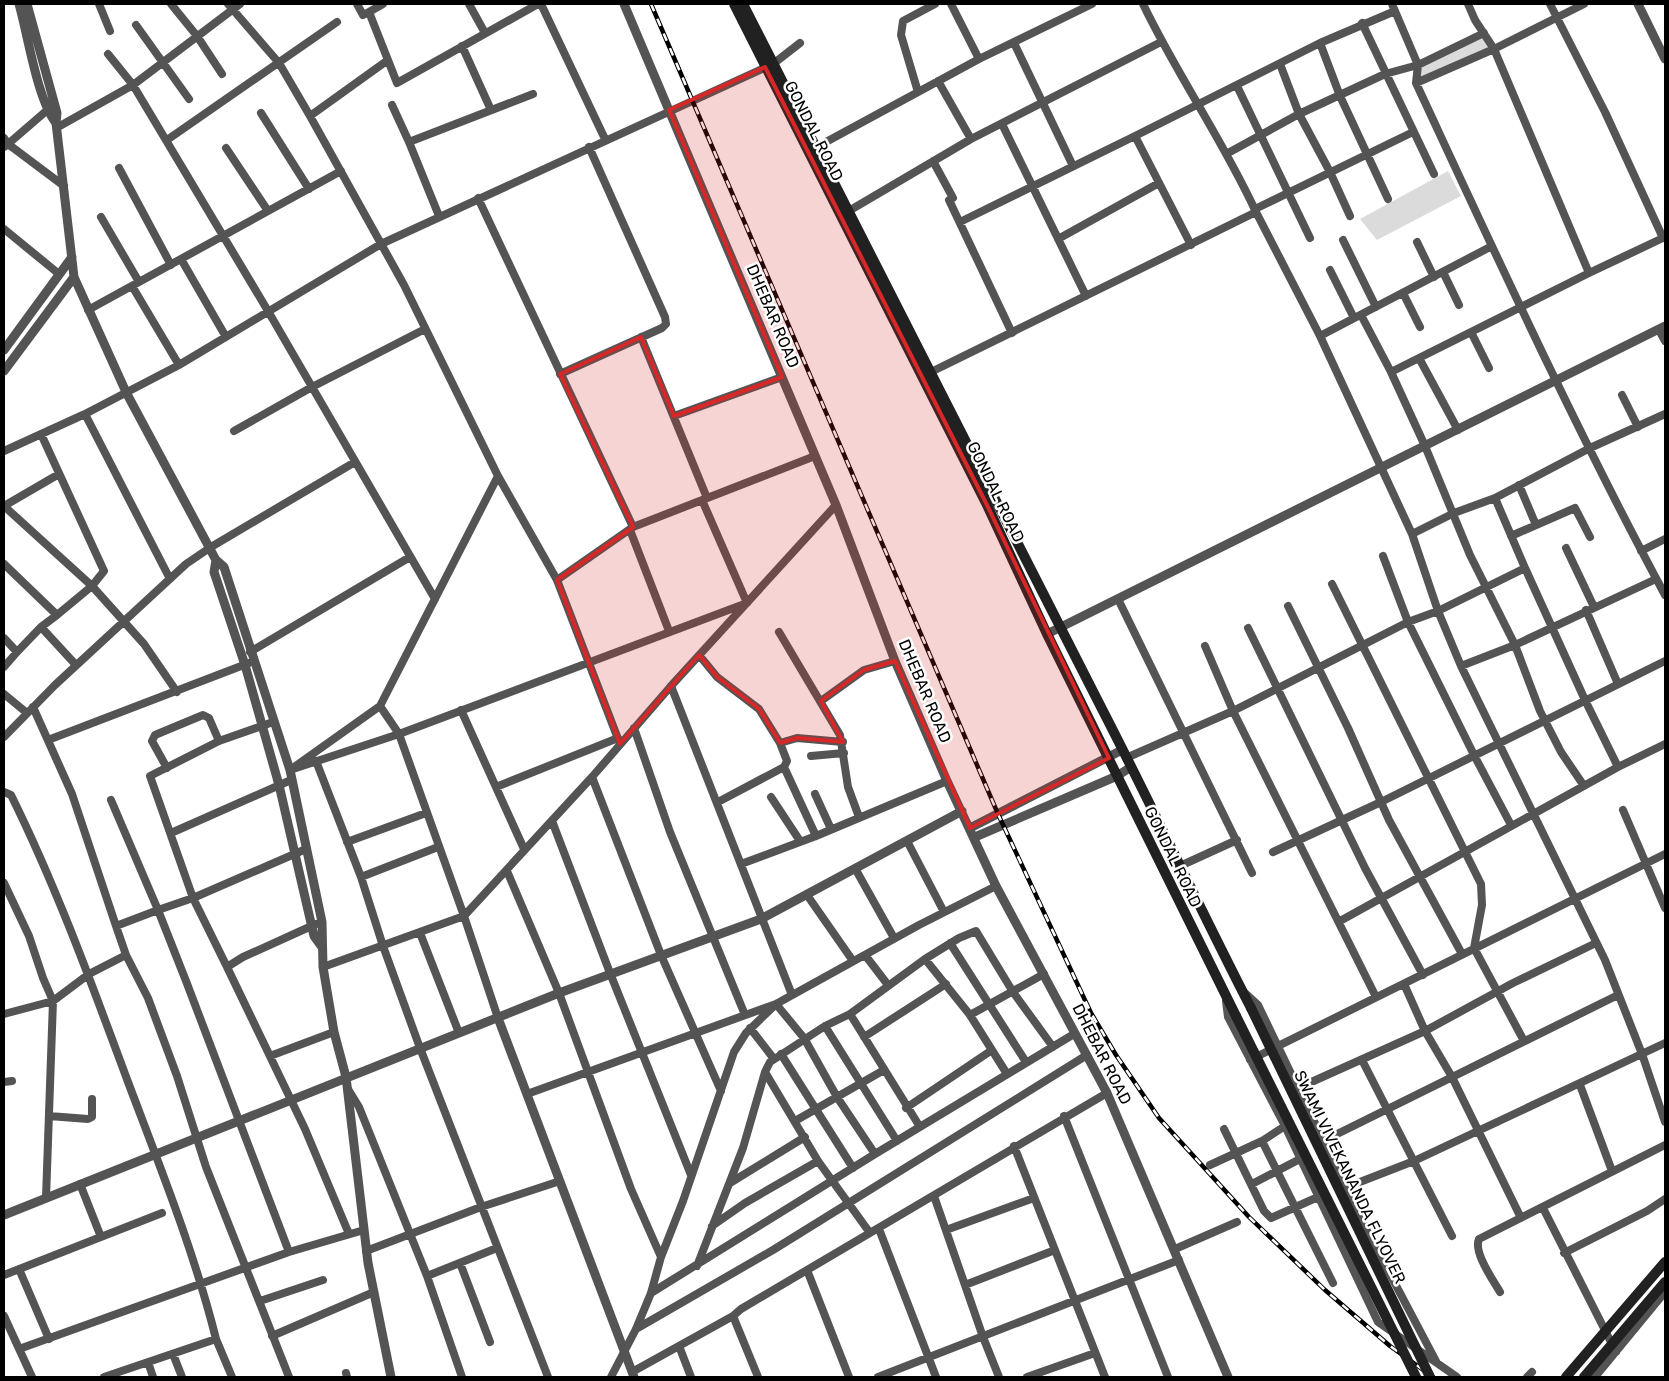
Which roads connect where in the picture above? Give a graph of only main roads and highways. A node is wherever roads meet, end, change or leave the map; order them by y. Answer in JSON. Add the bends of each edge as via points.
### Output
{"nodes":[{"id":1,"x":734,"y":4,"type":"edge"},
{"id":2,"x":743,"y":4,"type":"edge"},
{"id":3,"x":769,"y":65,"type":"junction"},
{"id":4,"x":812,"y":150,"type":"junction"},
{"id":5,"x":1241,"y":990,"type":"joint"},
{"id":6,"x":1226,"y":997,"type":"joint"},
{"id":7,"x":1665,"y":1262,"type":"edge"},
{"id":8,"x":1665,"y":1282,"type":"edge"},
{"id":9,"x":1416,"y":1377,"type":"edge"},
{"id":10,"x":1430,"y":1377,"type":"edge"},
{"id":11,"x":1566,"y":1377,"type":"edge"},
{"id":12,"x":1584,"y":1377,"type":"edge"}],
"edges":[{"from":1,"to":3,"type":"main road","name":"GONDAL ROAD"},
{"from":2,"to":3,"type":"main road","name":"GONDAL ROAD"},
{"from":3,"to":4,"type":"main road","name":"GONDAL ROAD"},
{"from":4,"to":5,"type":"main road","name":"GONDAL ROAD","via":[[931,372]]},
{"from":4,"to":6,"type":"main road","name":"GONDAL ROAD"},
{"from":5,"to":10,"type":"main road","name":"SWAMI VIVEKANANDA FLYOVER","bridge":true},
{"from":6,"to":9,"type":"main road","name":"SWAMI VIVEKANANDA FLYOVER","bridge":true},
{"from":7,"to":11,"type":"main road","bridge":true},
{"from":8,"to":12,"type":"main road","bridge":true}]}
